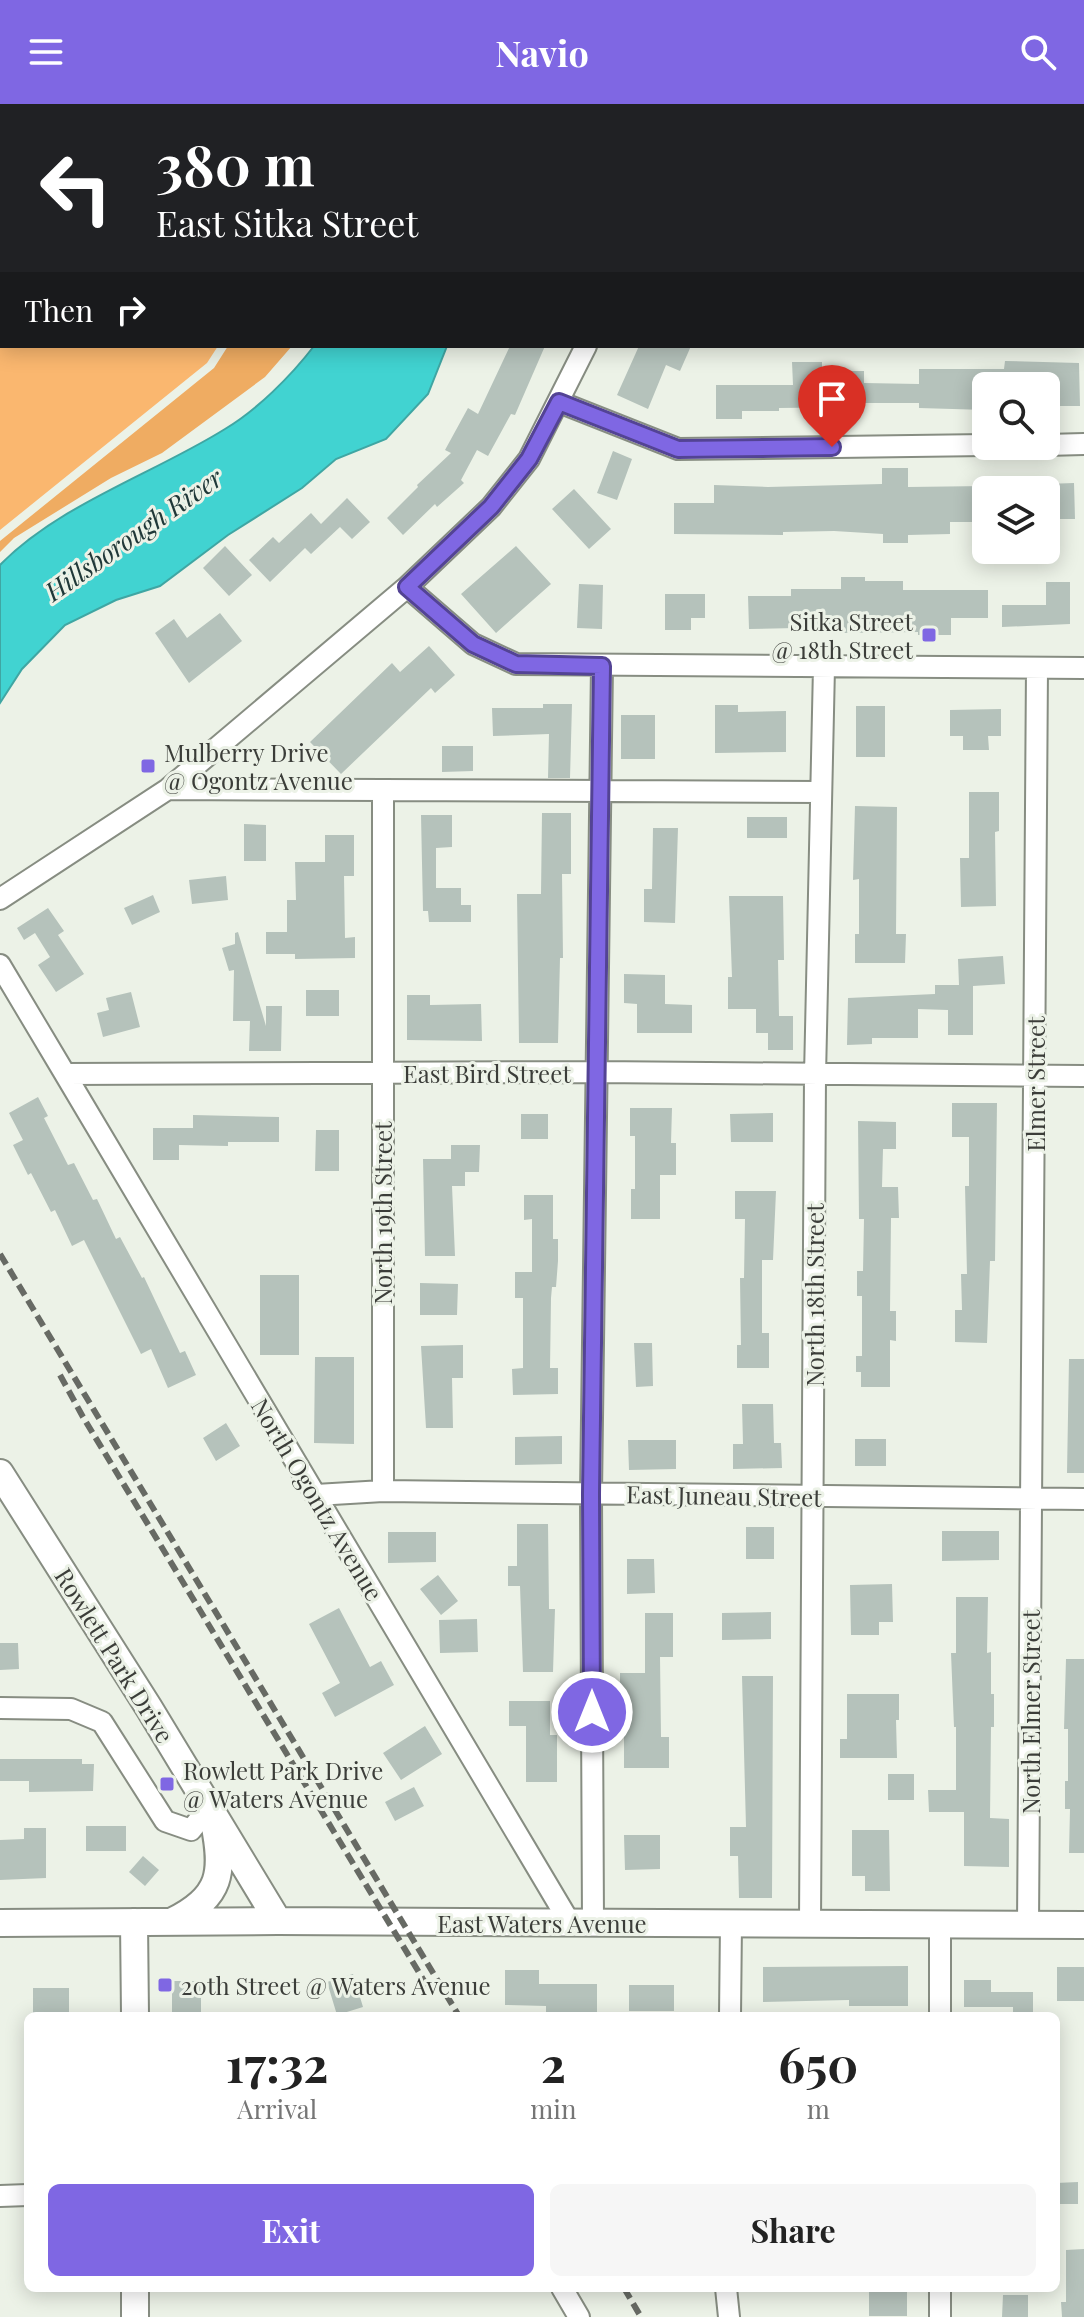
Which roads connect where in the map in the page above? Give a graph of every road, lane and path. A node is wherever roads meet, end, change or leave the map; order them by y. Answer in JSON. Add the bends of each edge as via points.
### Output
{"nodes":[{"id":1,"x":585,"y":348,"type":"edge"},
{"id":2,"x":559,"y":402,"type":"junction"},
{"id":3,"x":1084,"y":444,"type":"edge"},
{"id":4,"x":972,"y":445,"type":"edge"},
{"id":5,"x":1060,"y":445,"type":"edge"},
{"id":6,"x":407,"y":587,"type":"junction"},
{"id":7,"x":602,"y":666,"type":"junction"},
{"id":8,"x":824,"y":667,"type":"junction"},
{"id":9,"x":1037,"y":668,"type":"junction"},
{"id":10,"x":1084,"y":668,"type":"edge"},
{"id":11,"x":168,"y":789,"type":"junction"},
{"id":12,"x":383,"y":791,"type":"junction"},
{"id":13,"x":599,"y":792,"type":"junction"},
{"id":14,"x":821,"y":792,"type":"junction"},
{"id":15,"x":0,"y":899,"type":"edge"},
{"id":16,"x":0,"y":965,"type":"edge"},
{"id":17,"x":596,"y":1072,"type":"junction"},
{"id":18,"x":65,"y":1074,"type":"junction"},
{"id":19,"x":381,"y":1074,"type":"junction"},
{"id":20,"x":815,"y":1076,"type":"junction"},
{"id":21,"x":1035,"y":1076,"type":"junction"},
{"id":22,"x":1084,"y":1076,"type":"edge"},
{"id":23,"x":0,"y":1473,"type":"edge"},
{"id":24,"x":383,"y":1491,"type":"junction"},
{"id":25,"x":591,"y":1494,"type":"junction"},
{"id":26,"x":316,"y":1495,"type":"junction"},
{"id":27,"x":813,"y":1497,"type":"junction"},
{"id":28,"x":1032,"y":1499,"type":"junction"},
{"id":29,"x":1084,"y":1499,"type":"edge"},
{"id":30,"x":0,"y":1708,"type":"edge"},
{"id":31,"x":210,"y":1806,"type":"junction"},
{"id":32,"x":278,"y":1921,"type":"junction"},
{"id":33,"x":134,"y":1922,"type":"junction"},
{"id":34,"x":171,"y":1922,"type":"junction"},
{"id":35,"x":0,"y":1923,"type":"edge"},
{"id":36,"x":581,"y":1923,"type":"junction"},
{"id":37,"x":731,"y":1923,"type":"junction"},
{"id":38,"x":810,"y":1923,"type":"junction"},
{"id":39,"x":940,"y":1924,"type":"junction"},
{"id":40,"x":1028,"y":1924,"type":"junction"},
{"id":41,"x":1084,"y":1925,"type":"edge"},
{"id":42,"x":135,"y":2012,"type":"edge"},
{"id":43,"x":730,"y":2012,"type":"edge"},
{"id":44,"x":940,"y":2012,"type":"edge"},
{"id":45,"x":24,"y":2195,"type":"edge"},
{"id":46,"x":0,"y":2196,"type":"edge"},
{"id":47,"x":135,"y":2292,"type":"edge"},
{"id":48,"x":564,"y":2292,"type":"edge"},
{"id":49,"x":726,"y":2292,"type":"edge"},
{"id":50,"x":940,"y":2292,"type":"edge"},
{"id":51,"x":135,"y":2317,"type":"edge"},
{"id":52,"x":579,"y":2317,"type":"edge"},
{"id":53,"x":729,"y":2317,"type":"edge"},
{"id":54,"x":940,"y":2317,"type":"edge"}],
"edges":[{"from":1,"to":2,"type":"street"},
{"from":2,"to":4,"type":"street","via":[[678,449]]},
{"from":2,"to":6,"type":"street","via":[[529,459],[491,507]]},
{"from":3,"to":5,"type":"street"},
{"from":6,"to":7,"type":"street","via":[[473,644],[516,664]]},
{"from":6,"to":11,"type":"street"},
{"from":7,"to":8,"type":"street"},
{"from":7,"to":13,"type":"street"},
{"from":8,"to":9,"type":"street"},
{"from":8,"to":14,"type":"street","name":"North 18th Street"},
{"from":9,"to":10,"type":"street"},
{"from":9,"to":21,"type":"street","name":"Elmer Street"},
{"from":11,"to":12,"type":"street"},
{"from":11,"to":15,"type":"street"},
{"from":12,"to":13,"type":"street"},
{"from":12,"to":19,"type":"street","name":"North 19th Street"},
{"from":13,"to":14,"type":"street"},
{"from":13,"to":17,"type":"street"},
{"from":14,"to":20,"type":"street","name":"North 18th Street"},
{"from":16,"to":18,"type":"street"},
{"from":17,"to":19,"type":"street","name":"East Bird Street"},
{"from":17,"to":20,"type":"street","name":"East Bird Street"},
{"from":17,"to":25,"type":"street"},
{"from":18,"to":19,"type":"street","name":"East Bird Street"},
{"from":18,"to":26,"type":"street","name":"North Ogontz Avenue"},
{"from":19,"to":24,"type":"street","name":"North 19th Street"},
{"from":20,"to":21,"type":"street","name":"East Bird Street"},
{"from":20,"to":27,"type":"street","name":"North 18th Street"},
{"from":21,"to":22,"type":"street","name":"East Bird Street"},
{"from":21,"to":28,"type":"street","name":"Elmer Street"},
{"from":23,"to":31,"type":"street","name":"Rowlett Park Drive"},
{"from":24,"to":25,"type":"street","name":"East Juneau Street"},
{"from":24,"to":26,"type":"street","name":"East Juneau Street"},
{"from":25,"to":27,"type":"street","name":"East Juneau Street"},
{"from":25,"to":36,"type":"street"},
{"from":26,"to":36,"type":"street","name":"North Ogontz Avenue"},
{"from":27,"to":28,"type":"street","name":"East Juneau Street"},
{"from":27,"to":38,"type":"street","name":"North 18th Street"},
{"from":28,"to":29,"type":"street","name":"East Juneau Street"},
{"from":28,"to":40,"type":"street","name":"North Elmer Street"},
{"from":30,"to":31,"type":"street","via":[[71,1709],[102,1722],[165,1821],[191,1830]]},
{"from":31,"to":32,"type":"street","name":"Rowlett Park Drive"},
{"from":31,"to":34,"type":"street","via":[[219,1870],[206,1900]]},
{"from":32,"to":34,"type":"street","name":"East Waters Avenue"},
{"from":32,"to":36,"type":"street","name":"East Waters Avenue"},
{"from":33,"to":34,"type":"street","name":"East Waters Avenue"},
{"from":33,"to":35,"type":"street","name":"East Waters Avenue"},
{"from":33,"to":42,"type":"street"},
{"from":36,"to":37,"type":"street","name":"East Waters Avenue"},
{"from":37,"to":38,"type":"street","name":"East Waters Avenue"},
{"from":37,"to":43,"type":"street"},
{"from":38,"to":39,"type":"street","name":"East Waters Avenue"},
{"from":39,"to":40,"type":"street","name":"East Waters Avenue"},
{"from":39,"to":44,"type":"street"},
{"from":40,"to":41,"type":"street","name":"East Waters Avenue"},
{"from":45,"to":46,"type":"street"},
{"from":47,"to":51,"type":"street"},
{"from":48,"to":52,"type":"street"},
{"from":49,"to":53,"type":"street"},
{"from":50,"to":54,"type":"street"}]}
